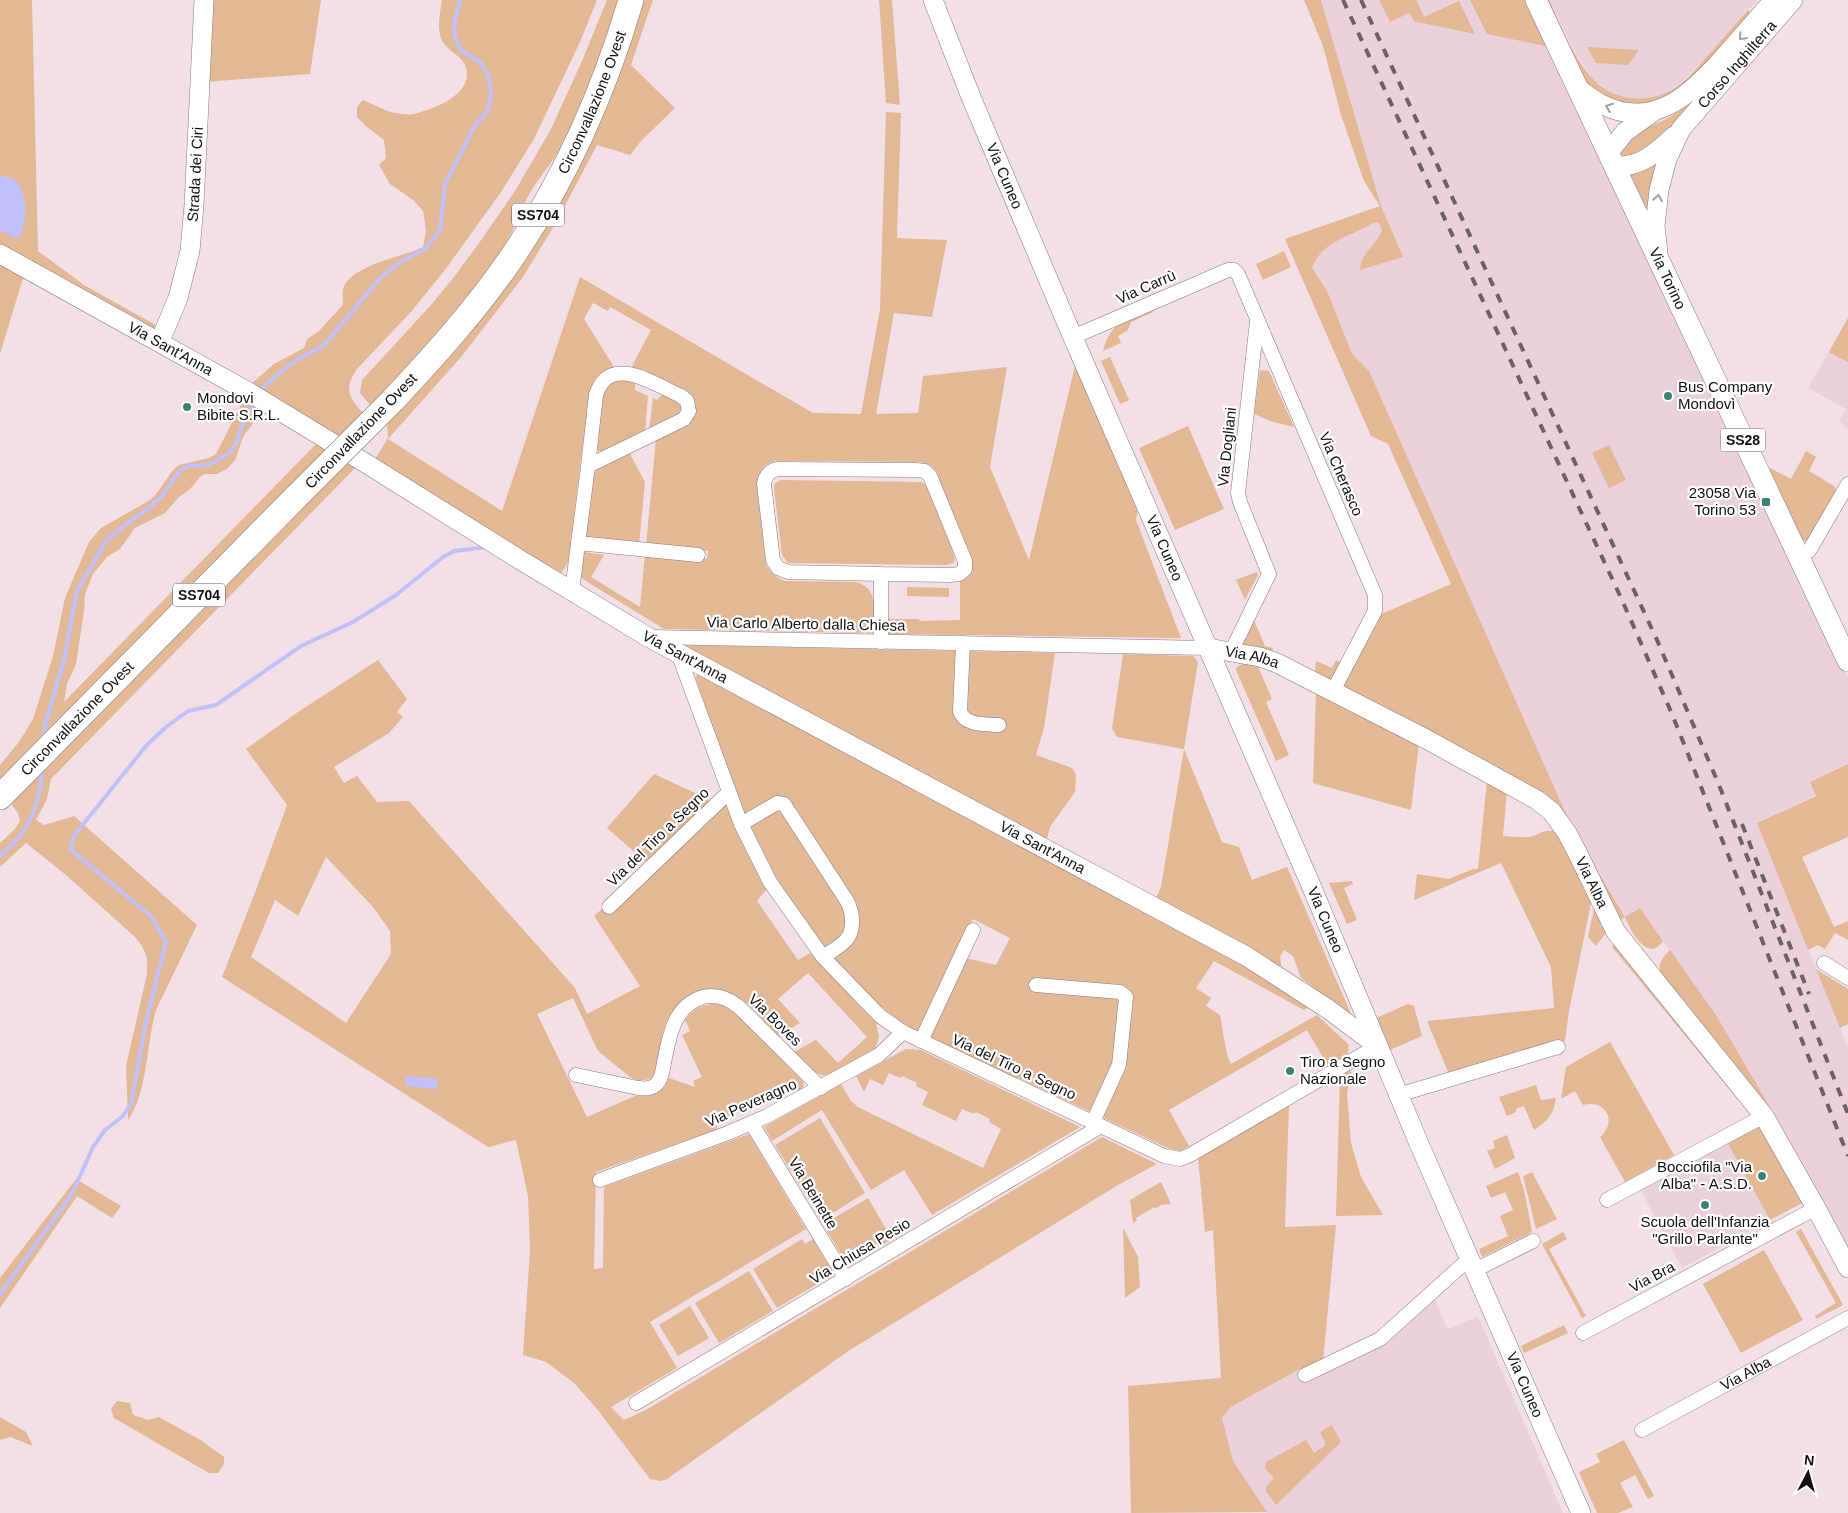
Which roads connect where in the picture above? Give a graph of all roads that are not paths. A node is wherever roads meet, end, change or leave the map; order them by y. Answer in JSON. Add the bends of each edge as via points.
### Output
{"nodes":[{"id":1,"x":204,"y":0,"type":"edge"},
{"id":2,"x":632,"y":0,"type":"edge"},
{"id":3,"x":933,"y":0,"type":"edge"},
{"id":4,"x":1536,"y":0,"type":"edge"},
{"id":5,"x":1785,"y":1,"type":"edge"},
{"id":6,"x":1579,"y":88,"type":"junction"},
{"id":7,"x":1657,"y":110,"type":"junction"},
{"id":8,"x":1681,"y":129,"type":"junction"},
{"id":9,"x":1612,"y":159,"type":"junction"},
{"id":10,"x":0,"y":254,"type":"edge"},
{"id":11,"x":1660,"y":264,"type":"junction"},
{"id":12,"x":1234,"y":270,"type":"joint"},
{"id":13,"x":1257,"y":321,"type":"junction"},
{"id":14,"x":1072,"y":337,"type":"junction"},
{"id":15,"x":160,"y":342,"type":"junction"},
{"id":16,"x":588,"y":466,"type":"junction"},
{"id":17,"x":1848,"y":484,"type":"edge"},
{"id":18,"x":578,"y":543,"type":"junction"},
{"id":19,"x":698,"y":555,"type":"dead end"},
{"id":20,"x":1798,"y":556,"type":"junction"},
{"id":21,"x":881,"y":574,"type":"junction"},
{"id":22,"x":572,"y":591,"type":"junction"},
{"id":23,"x":648,"y":637,"type":"junction"},
{"id":24,"x":880,"y":642,"type":"junction"},
{"id":25,"x":964,"y":643,"type":"junction"},
{"id":26,"x":1208,"y":648,"type":"junction"},
{"id":27,"x":1231,"y":652,"type":"junction"},
{"id":28,"x":678,"y":654,"type":"junction"},
{"id":29,"x":1848,"y":661,"type":"edge"},
{"id":30,"x":1333,"y":691,"type":"junction"},
{"id":31,"x":999,"y":725,"type":"dead end"},
{"id":32,"x":729,"y":792,"type":"junction"},
{"id":33,"x":0,"y":797,"type":"edge"},
{"id":34,"x":741,"y":824,"type":"junction"},
{"id":35,"x":609,"y":907,"type":"dead end"},
{"id":36,"x":973,"y":930,"type":"dead end"},
{"id":37,"x":823,"y":957,"type":"junction"},
{"id":38,"x":1824,"y":963,"type":"dead end"},
{"id":39,"x":1848,"y":978,"type":"edge"},
{"id":40,"x":1036,"y":984,"type":"dead end"},
{"id":41,"x":903,"y":1032,"type":"junction"},
{"id":42,"x":921,"y":1041,"type":"junction"},
{"id":43,"x":1377,"y":1046,"type":"junction"},
{"id":44,"x":1558,"y":1048,"type":"dead end"},
{"id":45,"x":576,"y":1074,"type":"dead end"},
{"id":46,"x":821,"y":1088,"type":"junction"},
{"id":47,"x":1398,"y":1095,"type":"junction"},
{"id":48,"x":1764,"y":1116,"type":"junction"},
{"id":49,"x":752,"y":1124,"type":"junction"},
{"id":50,"x":1097,"y":1124,"type":"junction"},
{"id":51,"x":600,"y":1180,"type":"dead end"},
{"id":52,"x":1607,"y":1200,"type":"dead end"},
{"id":53,"x":1816,"y":1208,"type":"junction"},
{"id":54,"x":1533,"y":1241,"type":"dead end"},
{"id":55,"x":1473,"y":1264,"type":"junction"},
{"id":56,"x":1848,"y":1268,"type":"edge"},
{"id":57,"x":846,"y":1279,"type":"junction"},
{"id":58,"x":1848,"y":1318,"type":"edge"},
{"id":59,"x":1583,"y":1333,"type":"dead end"},
{"id":60,"x":1304,"y":1375,"type":"dead end"},
{"id":61,"x":636,"y":1403,"type":"dead end"},
{"id":62,"x":1642,"y":1430,"type":"dead end"},
{"id":63,"x":1581,"y":1513,"type":"edge"}],
"edges":[{"from":1,"to":15,"type":"street","name":"Strada dei Ciri","via":[[190,251],[178,298]]},
{"from":2,"to":33,"type":"highway","name":"Circonvallazione Ovest","number":"SS704","bridge":true,"via":[[592,110],[570,156],[531,227],[481,299],[442,348],[393,400]]},
{"from":3,"to":14,"type":"street","name":"Via Cuneo"},
{"from":4,"to":6,"type":"main road","name":"Via Torino","number":"SS28"},
{"from":5,"to":7,"type":"street","name":"Corso Inghilterra","one_way":true,"via":[[1697,86],[1679,100]]},
{"from":5,"to":8,"type":"street","name":"Corso Inghilterra"},
{"from":7,"to":6,"type":"street","name":"Corso Inghilterra","one_way":true,"via":[[1620,111],[1601,104]]},
{"from":6,"to":9,"type":"main road","name":"Via Torino","number":"SS28"},
{"from":7,"to":9,"type":"street","name":"Corso Inghilterra","via":[[1625,132]]},
{"from":8,"to":9,"type":"street","name":"Corso Inghilterra","via":[[1642,162],[1629,166]]},
{"from":11,"to":8,"type":"street","name":"Corso Inghilterra","one_way":true,"via":[[1656,209],[1667,159]]},
{"from":9,"to":11,"type":"main road","name":"Via Torino","number":"SS28"},
{"from":10,"to":15,"type":"street","name":"Via Sant'Anna"},
{"from":11,"to":20,"type":"main road","name":"Via Torino","number":"SS28"},
{"from":12,"to":13,"type":"street","name":"Via Cherasco"},
{"from":12,"to":14,"type":"street","name":"Via Carrù"},
{"from":13,"to":27,"type":"street","name":"Via Dogliani","via":[[1238,492],[1269,574]]},
{"from":13,"to":30,"type":"street","name":"Via Cherasco","via":[[1375,595],[1375,611]]},
{"from":14,"to":26,"type":"street","name":"Via Cuneo"},
{"from":15,"to":22,"type":"street","name":"Via Sant'Anna","via":[[256,397]]},
{"from":16,"to":16,"type":"street","via":[[684,419],[689,411],[687,401],[632,374],[619,373],[606,379],[596,395]]},
{"from":16,"to":18,"type":"street"},
{"from":17,"to":20,"type":"street","via":[[1809,551]]},
{"from":18,"to":19,"type":"street"},
{"from":18,"to":22,"type":"street"},
{"from":20,"to":29,"type":"main road","name":"Via Torino","number":"SS28"},
{"from":21,"to":21,"type":"street","via":[[951,575],[965,569],[965,562],[928,473],[916,470],[776,469],[768,474],[764,484],[774,560],[778,568],[788,572]]},
{"from":21,"to":24,"type":"street"},
{"from":22,"to":23,"type":"street","name":"Via Sant'Anna"},
{"from":23,"to":24,"type":"street","name":"Via Carlo Alberto dalla Chiesa"},
{"from":23,"to":28,"type":"street","name":"Via Sant'Anna"},
{"from":24,"to":25,"type":"street","name":"Via Carlo Alberto dalla Chiesa"},
{"from":25,"to":26,"type":"street","name":"Via Carlo Alberto dalla Chiesa"},
{"from":25,"to":31,"type":"street","via":[[961,716],[971,722]]},
{"from":26,"to":27,"type":"street","name":"Via Alba"},
{"from":26,"to":43,"type":"street","name":"Via Cuneo"},
{"from":27,"to":30,"type":"street","name":"Via Alba","via":[[1270,660]]},
{"from":28,"to":32,"type":"street","name":"Via del Tiro a Segno"},
{"from":28,"to":43,"type":"street","name":"Via Sant'Anna","via":[[1246,956],[1322,1005]]},
{"from":30,"to":48,"type":"street","name":"Via Alba","via":[[1504,781],[1547,808],[1572,842],[1616,932]]},
{"from":32,"to":34,"type":"street","name":"Via del Tiro a Segno"},
{"from":32,"to":35,"type":"street","name":"Via del Tiro a Segno"},
{"from":34,"to":37,"type":"street","name":"Via del Tiro a Segno","via":[[770,882]]},
{"from":34,"to":37,"type":"street","via":[[777,803],[784,804],[847,901],[853,917],[848,936]]},
{"from":36,"to":42,"type":"street"},
{"from":37,"to":41,"type":"street","name":"Via del Tiro a Segno","via":[[880,1016]]},
{"from":38,"to":39,"type":"street"},
{"from":40,"to":50,"type":"street","via":[[1120,992],[1126,997],[1119,1065]]},
{"from":41,"to":42,"type":"street","name":"Via del Tiro a Segno"},
{"from":41,"to":46,"type":"street","name":"Via Peveragno","via":[[878,1055]]},
{"from":42,"to":50,"type":"street","name":"Via del Tiro a Segno"},
{"from":43,"to":47,"type":"street","name":"Via Cuneo"},
{"from":43,"to":50,"type":"street","name":"Via del Tiro a Segno","via":[[1185,1158],[1164,1156]]},
{"from":44,"to":47,"type":"street"},
{"from":45,"to":46,"type":"street","name":"Via Boves","via":[[638,1088],[654,1086],[661,1077],[672,1029],[678,1017],[696,1000],[709,996],[728,999],[738,1007]]},
{"from":46,"to":49,"type":"street","name":"Via Peveragno"},
{"from":47,"to":55,"type":"street","name":"Via Cuneo"},
{"from":48,"to":52,"type":"street"},
{"from":48,"to":53,"type":"street","name":"Via Alba"},
{"from":49,"to":51,"type":"street","name":"Via Peveragno"},
{"from":49,"to":57,"type":"street","name":"Via Beinette"},
{"from":50,"to":57,"type":"street","name":"Via Chiusa Pesio"},
{"from":53,"to":56,"type":"street","name":"Via Alba"},
{"from":53,"to":59,"type":"street","name":"Via Bra"},
{"from":54,"to":55,"type":"street"},
{"from":55,"to":60,"type":"street","via":[[1380,1339]]},
{"from":55,"to":63,"type":"street","name":"Via Cuneo"},
{"from":57,"to":61,"type":"street","name":"Via Chiusa Pesio"},
{"from":58,"to":62,"type":"street","name":"Via Alba"}]}
